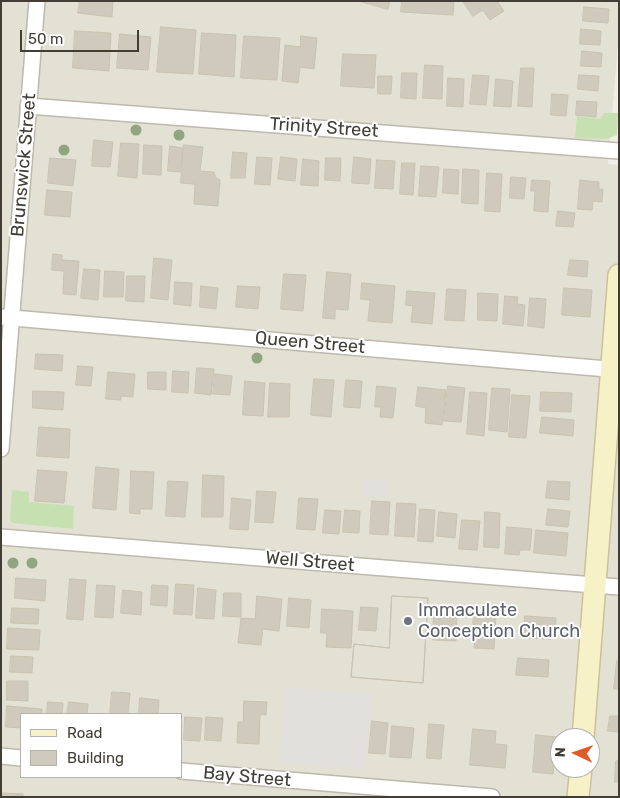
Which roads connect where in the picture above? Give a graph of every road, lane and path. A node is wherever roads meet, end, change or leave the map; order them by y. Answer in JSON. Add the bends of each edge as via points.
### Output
{"nodes":[{"id":1,"x":37,"y":1,"type":"edge"},
{"id":2,"x":28,"y":106,"type":"junction"},
{"id":3,"x":619,"y":151,"type":"edge"},
{"id":4,"x":619,"y":275,"type":"edge"},
{"id":5,"x":6,"y":317,"type":"edge"},
{"id":6,"x":615,"y":369,"type":"edge"},
{"id":7,"x":1,"y":449,"type":"edge"},
{"id":8,"x":1,"y":536,"type":"edge"},
{"id":9,"x":596,"y":585,"type":"junction"},
{"id":10,"x":619,"y":586,"type":"edge"},
{"id":11,"x":584,"y":728,"type":"edge"},
{"id":12,"x":1,"y":756,"type":"edge"},
{"id":13,"x":20,"y":758,"type":"edge"},
{"id":14,"x":182,"y":771,"type":"edge"},
{"id":15,"x":580,"y":778,"type":"edge"},
{"id":16,"x":492,"y":797,"type":"edge"},
{"id":17,"x":578,"y":797,"type":"edge"}],
"edges":[{"from":1,"to":2,"type":"street","name":"Brunswick Street"},
{"from":2,"to":3,"type":"street","name":"Trinity Street"},
{"from":2,"to":5,"type":"street","name":"Brunswick Street"},
{"from":4,"to":6,"type":"street"},
{"from":5,"to":6,"type":"street","name":"Queen Street"},
{"from":5,"to":7,"type":"street","name":"Brunswick Street"},
{"from":6,"to":9,"type":"street"},
{"from":8,"to":9,"type":"street","name":"Well Street"},
{"from":9,"to":10,"type":"street","name":"Well Street"},
{"from":9,"to":11,"type":"street"},
{"from":12,"to":13,"type":"street"},
{"from":14,"to":16,"type":"street","name":"Bay Street"},
{"from":15,"to":17,"type":"street"}]}
